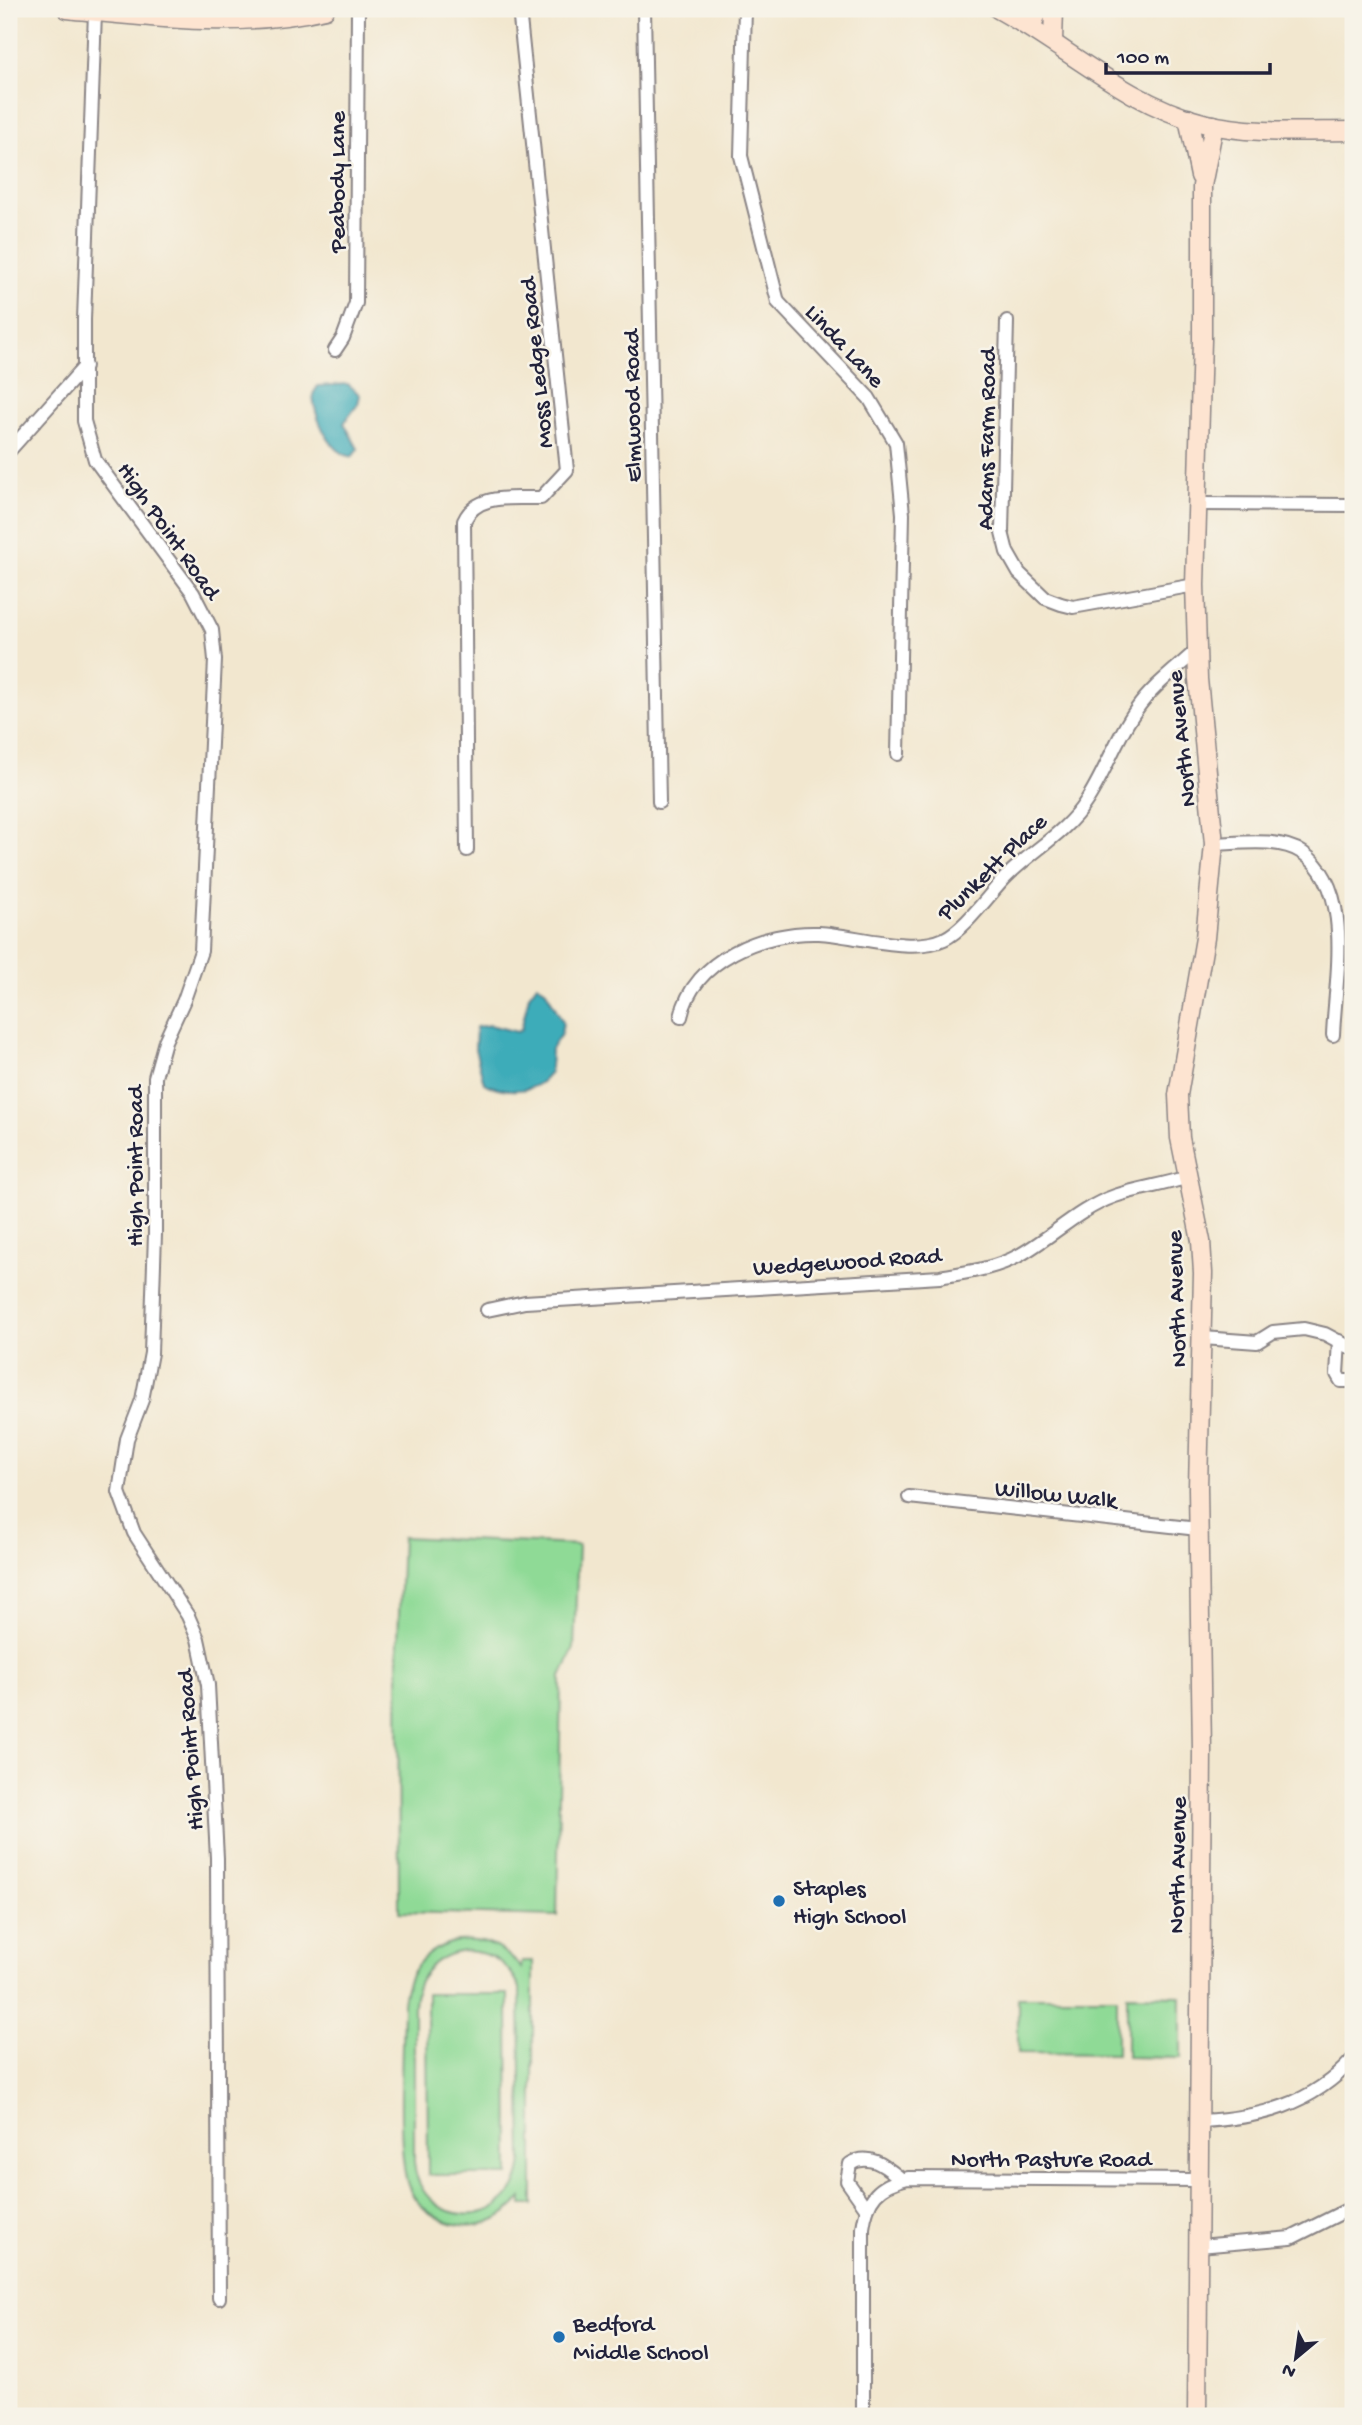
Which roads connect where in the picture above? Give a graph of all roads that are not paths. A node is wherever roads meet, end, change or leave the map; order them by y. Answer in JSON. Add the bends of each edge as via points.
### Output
{"nodes":[{"id":1,"x":67,"y":9,"type":"edge"},
{"id":2,"x":325,"y":9,"type":"edge"},
{"id":3,"x":358,"y":9,"type":"edge"},
{"id":4,"x":519,"y":9,"type":"edge"},
{"id":5,"x":645,"y":9,"type":"edge"},
{"id":6,"x":745,"y":9,"type":"edge"},
{"id":7,"x":998,"y":9,"type":"edge"},
{"id":8,"x":1039,"y":9,"type":"edge"},
{"id":9,"x":1054,"y":9,"type":"edge"},
{"id":10,"x":134,"y":11,"type":"edge"},
{"id":11,"x":95,"y":12,"type":"junction"},
{"id":12,"x":1031,"y":27,"type":"junction"},
{"id":13,"x":1053,"y":41,"type":"junction"},
{"id":14,"x":1188,"y":118,"type":"junction"},
{"id":15,"x":1214,"y":125,"type":"junction"},
{"id":16,"x":1353,"y":131,"type":"edge"},
{"id":17,"x":1202,"y":186,"type":"junction"},
{"id":18,"x":1007,"y":321,"type":"dead end"},
{"id":19,"x":335,"y":350,"type":"dead end"},
{"id":20,"x":85,"y":366,"type":"junction"},
{"id":21,"x":9,"y":451,"type":"edge"},
{"id":22,"x":1199,"y":504,"type":"junction"},
{"id":23,"x":1353,"y":505,"type":"edge"},
{"id":24,"x":1195,"y":585,"type":"junction"},
{"id":25,"x":1196,"y":651,"type":"junction"},
{"id":26,"x":898,"y":754,"type":"dead end"},
{"id":27,"x":659,"y":802,"type":"dead end"},
{"id":28,"x":1214,"y":844,"type":"junction"},
{"id":29,"x":467,"y":850,"type":"dead end"},
{"id":30,"x":681,"y":1017,"type":"dead end"},
{"id":31,"x":1333,"y":1035,"type":"dead end"},
{"id":32,"x":1188,"y":1177,"type":"junction"},
{"id":33,"x":488,"y":1310,"type":"dead end"},
{"id":34,"x":1203,"y":1338,"type":"junction"},
{"id":35,"x":1339,"y":1341,"type":"junction"},
{"id":36,"x":1353,"y":1349,"type":"edge"},
{"id":37,"x":1353,"y":1381,"type":"edge"},
{"id":38,"x":909,"y":1497,"type":"dead end"},
{"id":39,"x":1198,"y":1529,"type":"junction"},
{"id":40,"x":1353,"y":2059,"type":"edge"},
{"id":41,"x":1201,"y":2121,"type":"junction"},
{"id":42,"x":901,"y":2179,"type":"junction"},
{"id":43,"x":1200,"y":2180,"type":"junction"},
{"id":44,"x":1353,"y":2207,"type":"edge"},
{"id":45,"x":866,"y":2208,"type":"junction"},
{"id":46,"x":1199,"y":2246,"type":"junction"},
{"id":47,"x":219,"y":2298,"type":"dead end"},
{"id":48,"x":863,"y":2416,"type":"edge"},
{"id":49,"x":1197,"y":2416,"type":"edge"}],
"edges":[{"from":1,"to":11,"type":"street"},
{"from":2,"to":10,"type":"street","via":[[284,19],[228,22]]},
{"from":3,"to":19,"type":"street","name":"Peabody Lane","via":[[356,303]]},
{"from":4,"to":29,"type":"street","name":"Moss Ledge Road","via":[[567,470],[541,498],[484,500],[472,507],[464,521]]},
{"from":5,"to":27,"type":"street","name":"Elmwood Road"},
{"from":6,"to":26,"type":"street","name":"Linda Lane","via":[[741,156],[778,303],[869,398],[896,443],[903,514]]},
{"from":7,"to":12,"type":"street"},
{"from":8,"to":12,"type":"street"},
{"from":9,"to":13,"type":"street"},
{"from":10,"to":11,"type":"street"},
{"from":11,"to":20,"type":"street","name":"High Point Road"},
{"from":12,"to":13,"type":"street"},
{"from":13,"to":14,"type":"street","via":[[1142,100]]},
{"from":14,"to":15,"type":"street"},
{"from":14,"to":17,"type":"street","name":"North Avenue"},
{"from":15,"to":16,"type":"street","via":[[1271,132]]},
{"from":15,"to":17,"type":"street","name":"North Avenue"},
{"from":17,"to":22,"type":"street","name":"North Avenue"},
{"from":18,"to":24,"type":"street","name":"Adams Farm Road","via":[[1002,532],[1019,573],[1045,598],[1073,607]]},
{"from":20,"to":21,"type":"street"},
{"from":20,"to":47,"type":"street","name":"High Point Road","via":[[85,421],[95,460],[193,593],[212,630],[215,660],[201,951],[155,1077],[150,1353],[142,1400],[127,1438],[119,1492],[135,1533],[188,1616],[208,1685],[216,1847]]},
{"from":22,"to":23,"type":"street"},
{"from":22,"to":24,"type":"street","name":"North Avenue"},
{"from":24,"to":25,"type":"street","name":"North Avenue"},
{"from":25,"to":28,"type":"street","name":"North Avenue"},
{"from":25,"to":30,"type":"street","name":"Plunkett Place","via":[[1135,711],[1084,806],[947,938],[922,945],[816,933],[754,945],[731,953],[712,967],[690,990]]},
{"from":28,"to":31,"type":"street","via":[[1281,845],[1303,852],[1326,875],[1336,903]]},
{"from":28,"to":32,"type":"street","name":"North Avenue","via":[[1205,938],[1178,1095]]},
{"from":32,"to":33,"type":"street","name":"Wedgewood Road","via":[[1114,1196],[1017,1256],[953,1275],[589,1297]]},
{"from":32,"to":34,"type":"street","name":"North Avenue","via":[[1201,1241]]},
{"from":34,"to":35,"type":"street","via":[[1257,1342],[1288,1329],[1325,1334]]},
{"from":34,"to":39,"type":"street","name":"North Avenue"},
{"from":35,"to":36,"type":"street"},
{"from":35,"to":37,"type":"street","via":[[1337,1374],[1341,1381]]},
{"from":38,"to":39,"type":"street","name":"Willow Walk"},
{"from":39,"to":41,"type":"street","name":"North Avenue"},
{"from":40,"to":41,"type":"street","via":[[1331,2081],[1288,2107],[1252,2117]]},
{"from":41,"to":43,"type":"street","name":"North Avenue"},
{"from":42,"to":43,"type":"street","name":"North Pasture Road"},
{"from":42,"to":45,"type":"street","via":[[878,2190]]},
{"from":42,"to":45,"type":"street","via":[[880,2162],[850,2164],[847,2182]]},
{"from":43,"to":46,"type":"street","name":"North Avenue"},
{"from":44,"to":46,"type":"street","via":[[1291,2238]]},
{"from":45,"to":48,"type":"street"},
{"from":46,"to":49,"type":"street","name":"North Avenue"}]}
